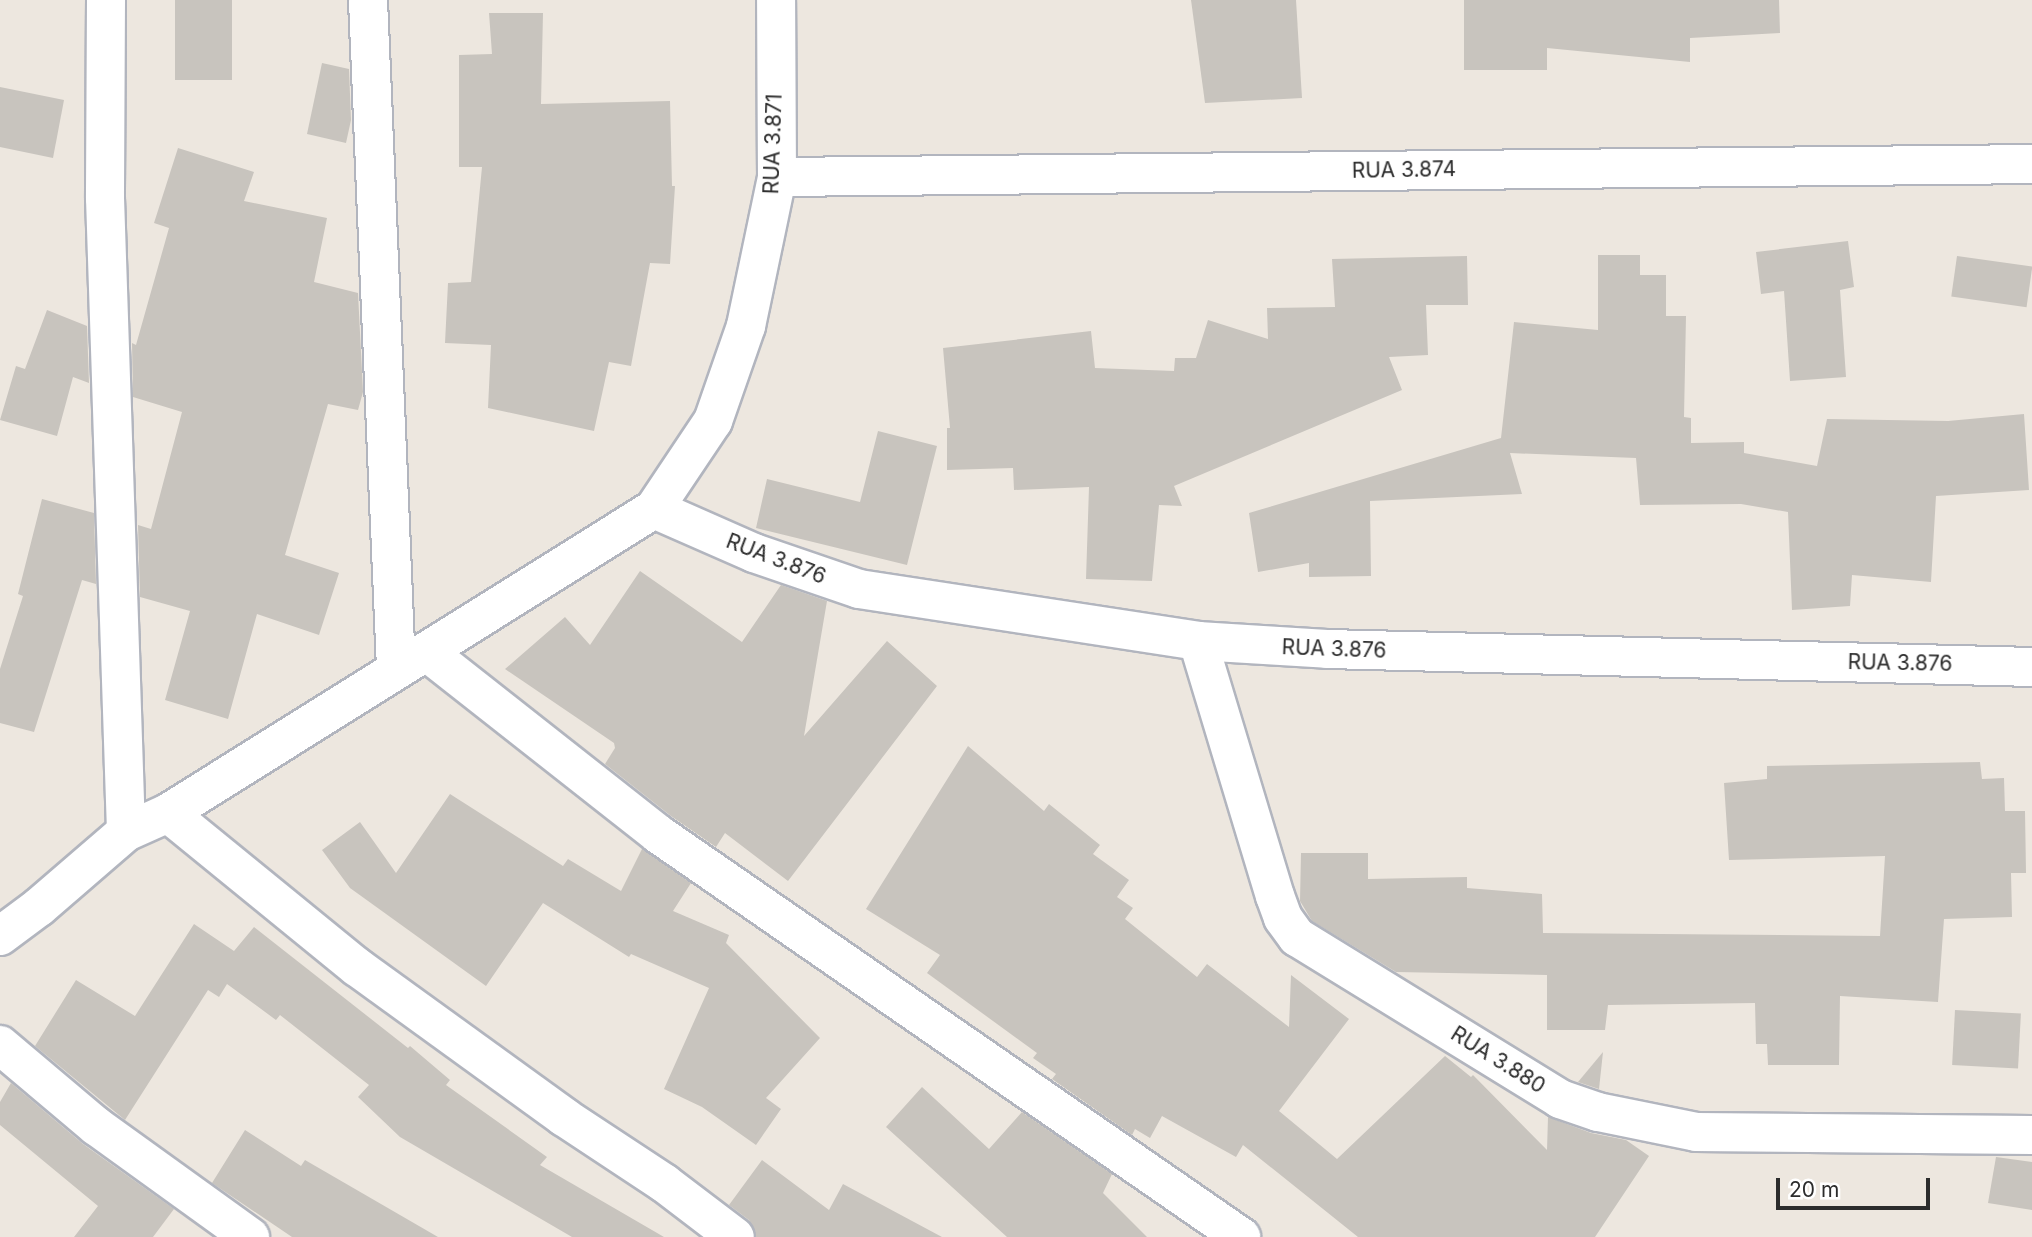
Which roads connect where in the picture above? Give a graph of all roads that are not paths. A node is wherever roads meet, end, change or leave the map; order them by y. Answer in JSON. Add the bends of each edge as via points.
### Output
{"nodes":[{"id":1,"x":106,"y":0,"type":"edge"},
{"id":2,"x":368,"y":0,"type":"edge"},
{"id":3,"x":776,"y":0,"type":"edge"},
{"id":4,"x":2032,"y":164,"type":"edge"},
{"id":5,"x":776,"y":177,"type":"junction"},
{"id":6,"x":654,"y":509,"type":"junction"},
{"id":7,"x":1198,"y":641,"type":"junction"},
{"id":8,"x":412,"y":660,"type":"junction"},
{"id":9,"x":2032,"y":667,"type":"edge"},
{"id":10,"x":168,"y":813,"type":"junction"},
{"id":11,"x":126,"y":832,"type":"junction"},
{"id":12,"x":0,"y":936,"type":"edge"},
{"id":13,"x":0,"y":1045,"type":"edge"},
{"id":14,"x":2032,"y":1135,"type":"edge"},
{"id":15,"x":250,"y":1237,"type":"edge"},
{"id":16,"x":735,"y":1237,"type":"edge"},
{"id":17,"x":1241,"y":1237,"type":"edge"}],
"edges":[{"from":1,"to":11,"type":"street","via":[[105,198]]},
{"from":2,"to":8,"type":"street"},
{"from":3,"to":5,"type":"street","name":"RUA 3.871"},
{"from":4,"to":5,"type":"street","name":"RUA 3.874"},
{"from":5,"to":6,"type":"street","name":"RUA 3.871","via":[[746,327],[713,421]]},
{"from":6,"to":7,"type":"street","name":"RUA 3.876","via":[[754,553],[859,589]]},
{"from":6,"to":8,"type":"street"},
{"from":7,"to":9,"type":"street","name":"RUA 3.876","via":[[1327,649]]},
{"from":7,"to":14,"type":"street","name":"RUA 3.880","via":[[1275,896],[1297,937],[1560,1099],[1598,1112],[1696,1132]]},
{"from":8,"to":10,"type":"street"},
{"from":8,"to":17,"type":"street"},
{"from":10,"to":11,"type":"street"},
{"from":10,"to":16,"type":"street","via":[[357,967]]},
{"from":11,"to":12,"type":"street"},
{"from":13,"to":15,"type":"street","via":[[96,1126]]}]}
